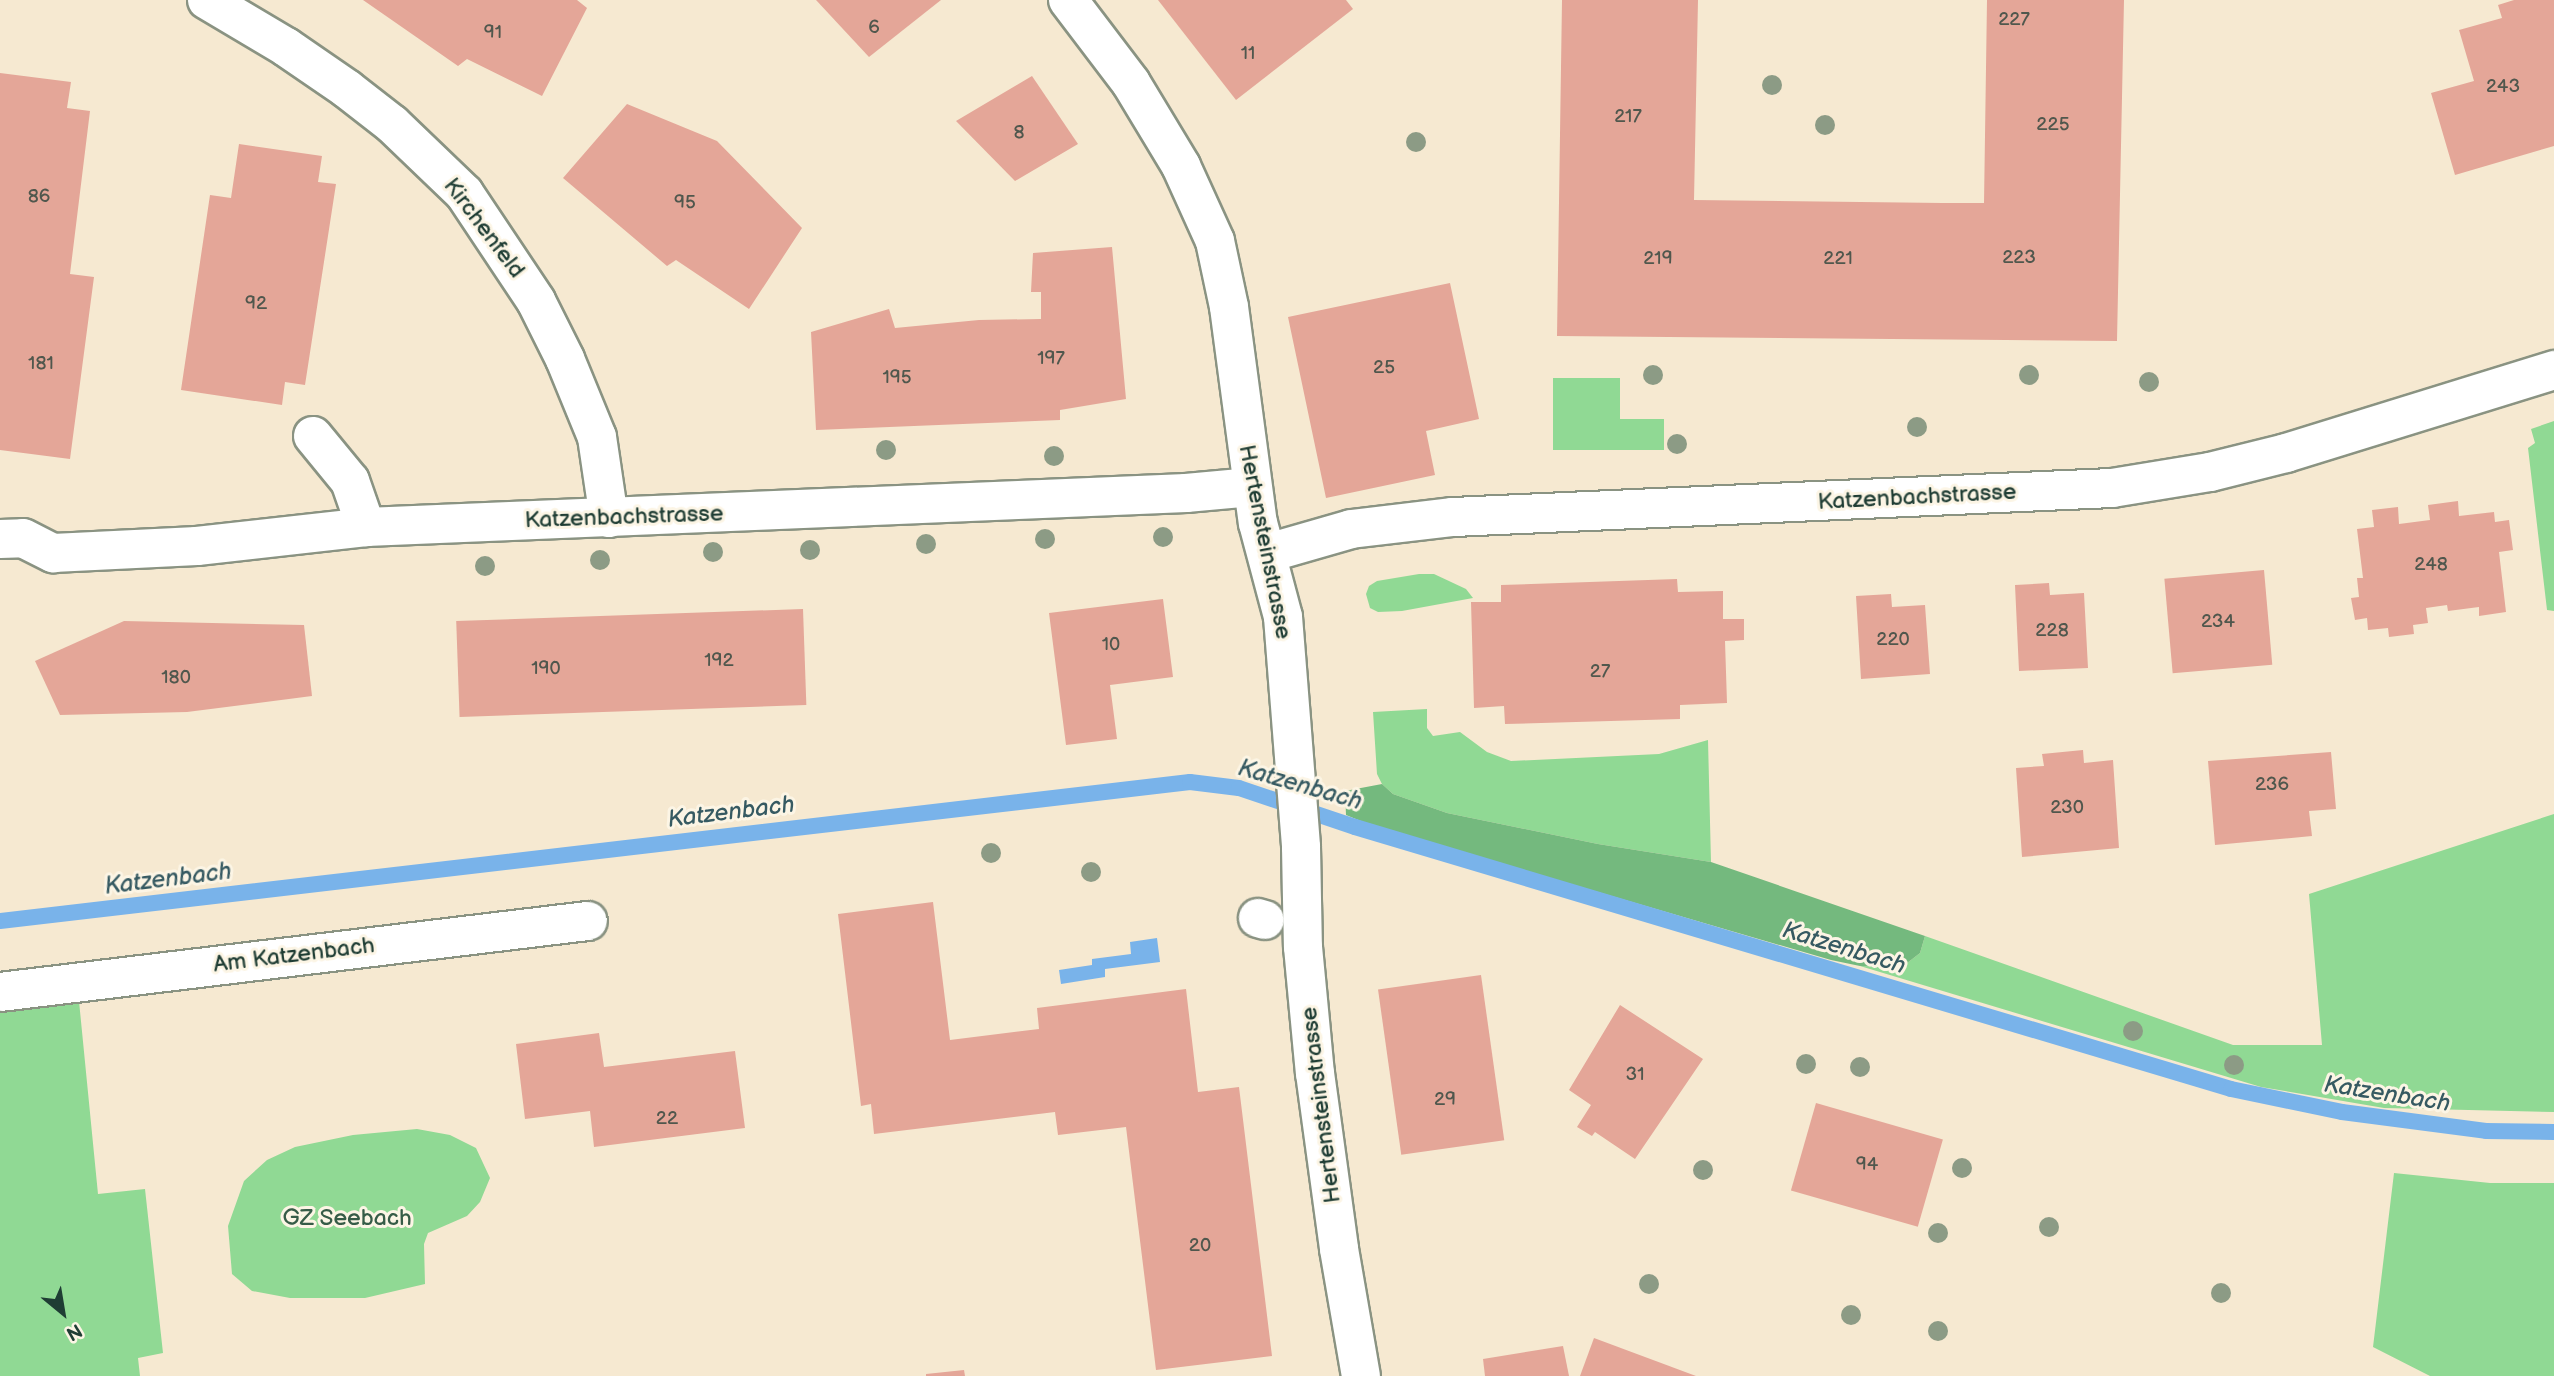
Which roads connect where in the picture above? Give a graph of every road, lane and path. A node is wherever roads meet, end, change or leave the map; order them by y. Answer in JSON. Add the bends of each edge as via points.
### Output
{"nodes":[{"id":1,"x":207,"y":0,"type":"edge"},
{"id":2,"x":1068,"y":0,"type":"edge"},
{"id":3,"x":2554,"y":370,"type":"edge"},
{"id":4,"x":313,"y":436,"type":"dead end"},
{"id":5,"x":1252,"y":487,"type":"junction"},
{"id":6,"x":609,"y":518,"type":"junction"},
{"id":7,"x":366,"y":527,"type":"junction"},
{"id":8,"x":0,"y":539,"type":"edge"},
{"id":9,"x":1268,"y":553,"type":"junction"},
{"id":10,"x":588,"y":921,"type":"dead end"},
{"id":11,"x":0,"y":992,"type":"edge"},
{"id":12,"x":1361,"y":1376,"type":"edge"}],
"edges":[{"from":1,"to":6,"type":"street","name":"Kirchenfeld","via":[[347,89],[393,124],[464,194],[536,301],[565,359],[597,437]]},
{"from":2,"to":5,"type":"street","name":"Hertensteinstrasse","via":[[1130,83],[1181,166],[1214,241],[1229,307]]},
{"from":3,"to":9,"type":"street","name":"Katzenbachstrasse","via":[[2286,453],[2210,472],[2112,488],[1452,517],[1351,529]]},
{"from":4,"to":7,"type":"street","via":[[350,481]]},
{"from":5,"to":6,"type":"street","name":"Katzenbachstrasse"},
{"from":5,"to":9,"type":"street","name":"Hertensteinstrasse"},
{"from":6,"to":7,"type":"street","name":"Katzenbachstrasse"},
{"from":7,"to":8,"type":"street","name":"Katzenbachstrasse","via":[[197,547],[53,553],[23,538]]},
{"from":9,"to":12,"type":"street","name":"Hertensteinstrasse","via":[[1283,617],[1315,1073]]},
{"from":10,"to":11,"type":"street","name":"Am Katzenbach"}]}
